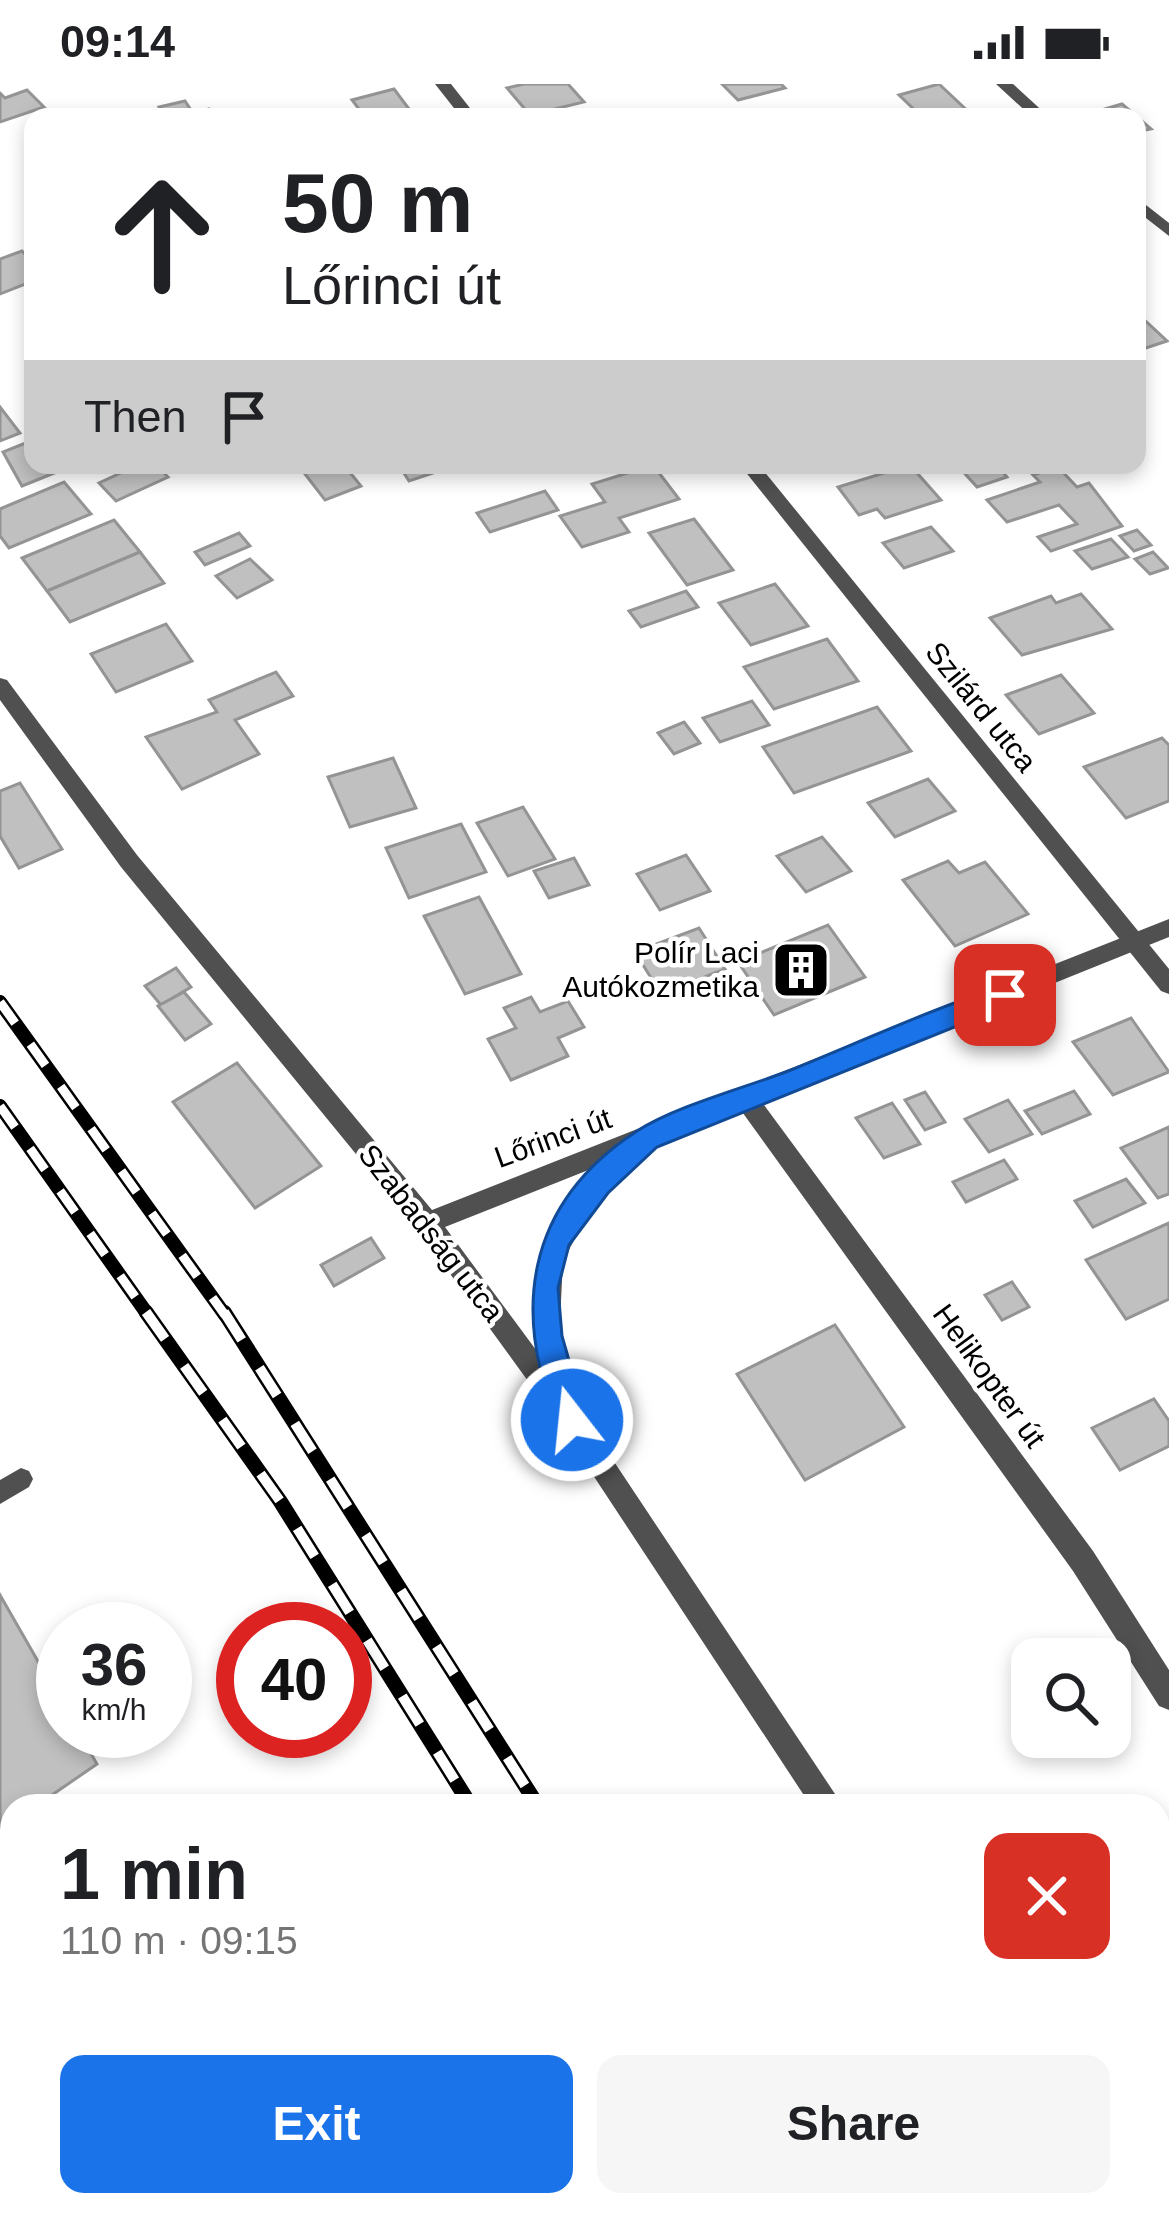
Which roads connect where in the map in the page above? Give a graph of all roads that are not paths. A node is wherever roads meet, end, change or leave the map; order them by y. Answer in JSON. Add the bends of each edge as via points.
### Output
{"nodes":[{"id":1,"x":443,"y":84,"type":"edge"},
{"id":2,"x":1004,"y":84,"type":"edge"},
{"id":3,"x":462,"y":108,"type":"edge"},
{"id":4,"x":1031,"y":108,"type":"edge"},
{"id":5,"x":1146,"y":210,"type":"edge"},
{"id":6,"x":1169,"y":231,"type":"edge"},
{"id":7,"x":756,"y":474,"type":"edge"},
{"id":8,"x":0,"y":685,"type":"edge"},
{"id":9,"x":1169,"y":928,"type":"edge"},
{"id":10,"x":1133,"y":942,"type":"junction"},
{"id":11,"x":1169,"y":985,"type":"edge"},
{"id":12,"x":747,"y":1100,"type":"junction"},
{"id":13,"x":647,"y":1139,"type":"junction"},
{"id":14,"x":428,"y":1223,"type":"junction"},
{"id":15,"x":572,"y":1420,"type":"junction"},
{"id":16,"x":1169,"y":1696,"type":"edge"},
{"id":17,"x":820,"y":1794,"type":"edge"}],
"edges":[{"from":1,"to":3,"type":"street"},
{"from":2,"to":4,"type":"street"},
{"from":5,"to":6,"type":"street"},
{"from":7,"to":10,"type":"street","name":"Szilárd utca"},
{"from":8,"to":14,"type":"street","name":"Szabadság utca","via":[[129,861]]},
{"from":9,"to":10,"type":"street","name":"Lőrinci út"},
{"from":10,"to":11,"type":"street","name":"Szilárd utca"},
{"from":10,"to":12,"type":"street","name":"Lőrinci út"},
{"from":12,"to":13,"type":"street","name":"Lőrinci út"},
{"from":12,"to":16,"type":"street","name":"Helikopter út","via":[[1083,1561]]},
{"from":13,"to":14,"type":"street","name":"Lőrinci út"},
{"from":13,"to":15,"type":"street","via":[[570,1217],[548,1259],[548,1336]]},
{"from":14,"to":15,"type":"street","name":"Szabadság utca"},
{"from":15,"to":17,"type":"street","name":"Szabadság utca"}]}
